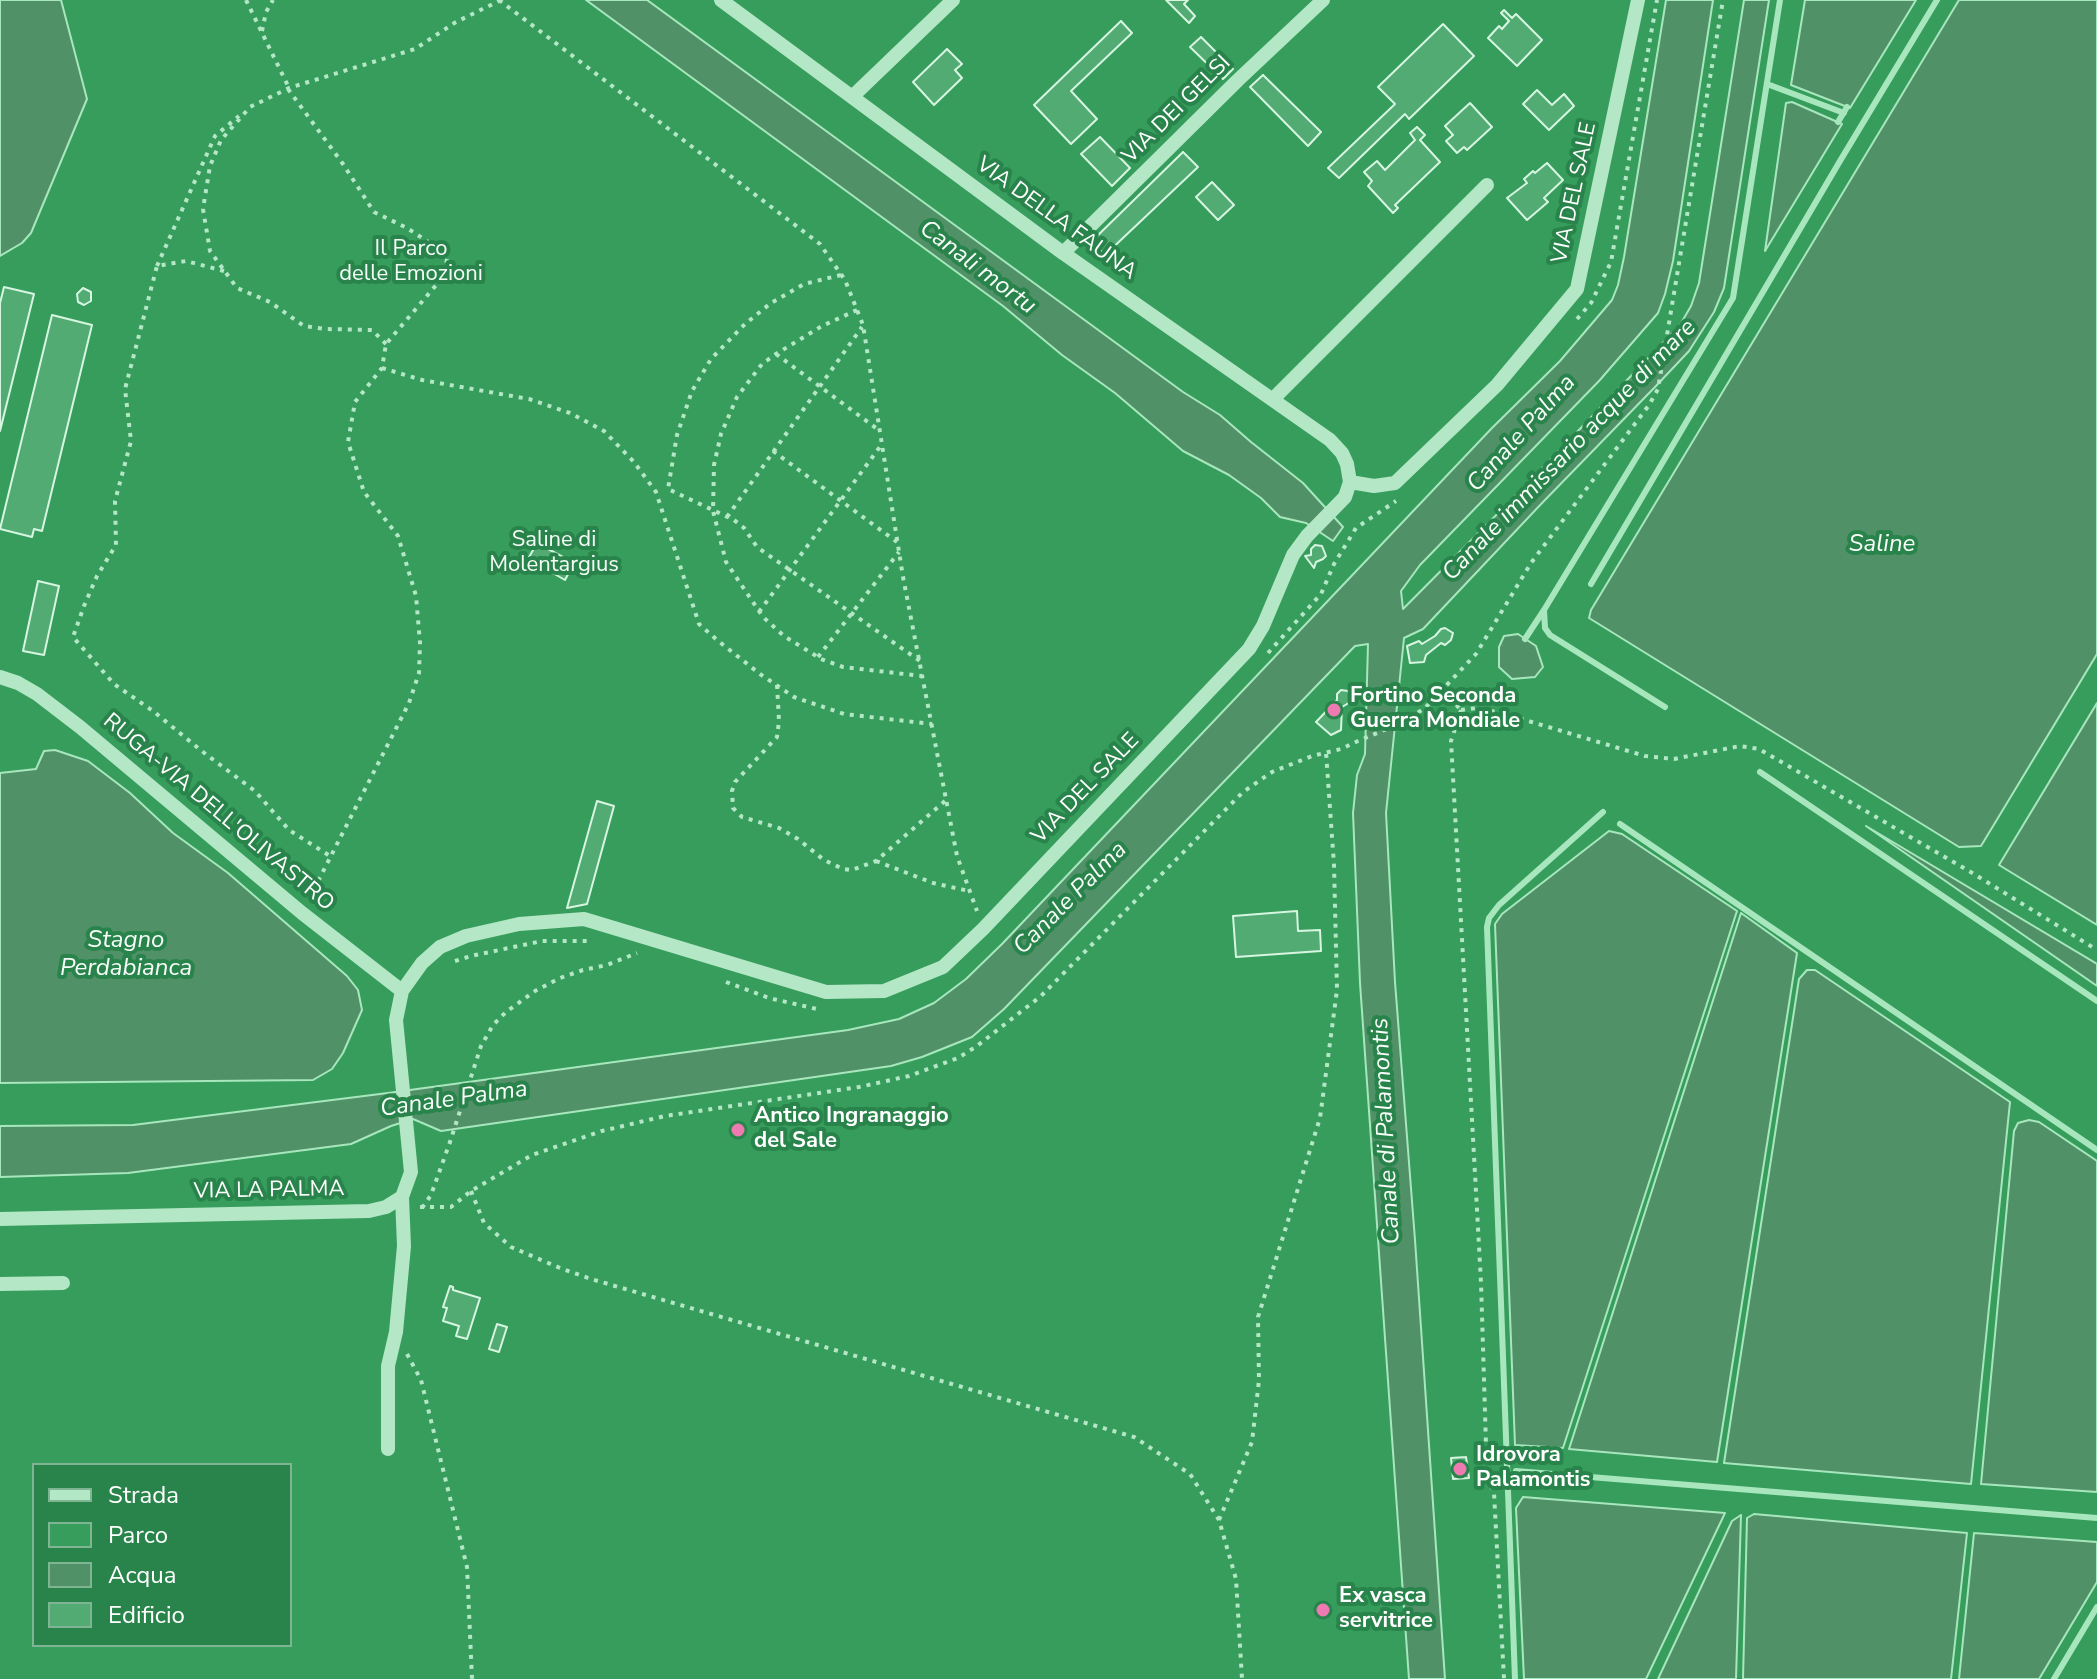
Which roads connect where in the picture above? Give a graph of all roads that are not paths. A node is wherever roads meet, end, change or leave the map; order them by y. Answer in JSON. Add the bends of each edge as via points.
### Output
{"nodes":[{"id":1,"x":721,"y":0,"type":"edge"},
{"id":2,"x":953,"y":0,"type":"edge"},
{"id":3,"x":1323,"y":0,"type":"edge"},
{"id":4,"x":1638,"y":0,"type":"edge"},
{"id":5,"x":853,"y":96,"type":"junction"},
{"id":6,"x":1487,"y":185,"type":"dead end"},
{"id":7,"x":1063,"y":253,"type":"junction"},
{"id":8,"x":1273,"y":399,"type":"junction"},
{"id":9,"x":1350,"y":482,"type":"junction"},
{"id":10,"x":0,"y":677,"type":"edge"},
{"id":11,"x":402,"y":991,"type":"junction"},
{"id":12,"x":402,"y":1197,"type":"junction"},
{"id":13,"x":0,"y":1219,"type":"edge"},
{"id":14,"x":63,"y":1283,"type":"dead end"},
{"id":15,"x":0,"y":1284,"type":"edge"},
{"id":16,"x":388,"y":1449,"type":"dead end"}],
"edges":[{"from":1,"to":5,"type":"street","name":"VIA DELLA FAUNA"},
{"from":2,"to":5,"type":"street"},
{"from":3,"to":7,"type":"street","name":"VIA DEI GELSI"},
{"from":4,"to":9,"type":"street","name":"VIA DEL SALE","via":[[1577,289],[1497,385],[1395,483]]},
{"from":5,"to":7,"type":"street","name":"VIA DELLA FAUNA"},
{"from":6,"to":8,"type":"street"},
{"from":7,"to":8,"type":"street","name":"VIA DELLA FAUNA"},
{"from":8,"to":9,"type":"street","name":"VIA DELLA FAUNA","via":[[1330,440],[1342,453]]},
{"from":9,"to":11,"type":"street","name":"VIA DEL SALE","via":[[1345,497],[1293,555],[1249,649],[943,967],[884,991],[826,992],[584,919],[519,924],[466,936],[440,947]]},
{"from":10,"to":11,"type":"street","name":"RUGA-VIA DELL'OLIVASTRO","via":[[37,694],[80,727]]},
{"from":11,"to":12,"type":"street","name":"VIA DEL SALE","via":[[396,1020],[411,1172]]},
{"from":12,"to":13,"type":"street","name":"VIA LA PALMA","via":[[369,1211]]},
{"from":12,"to":16,"type":"street","via":[[404,1246],[388,1366]]},
{"from":14,"to":15,"type":"street"}]}
